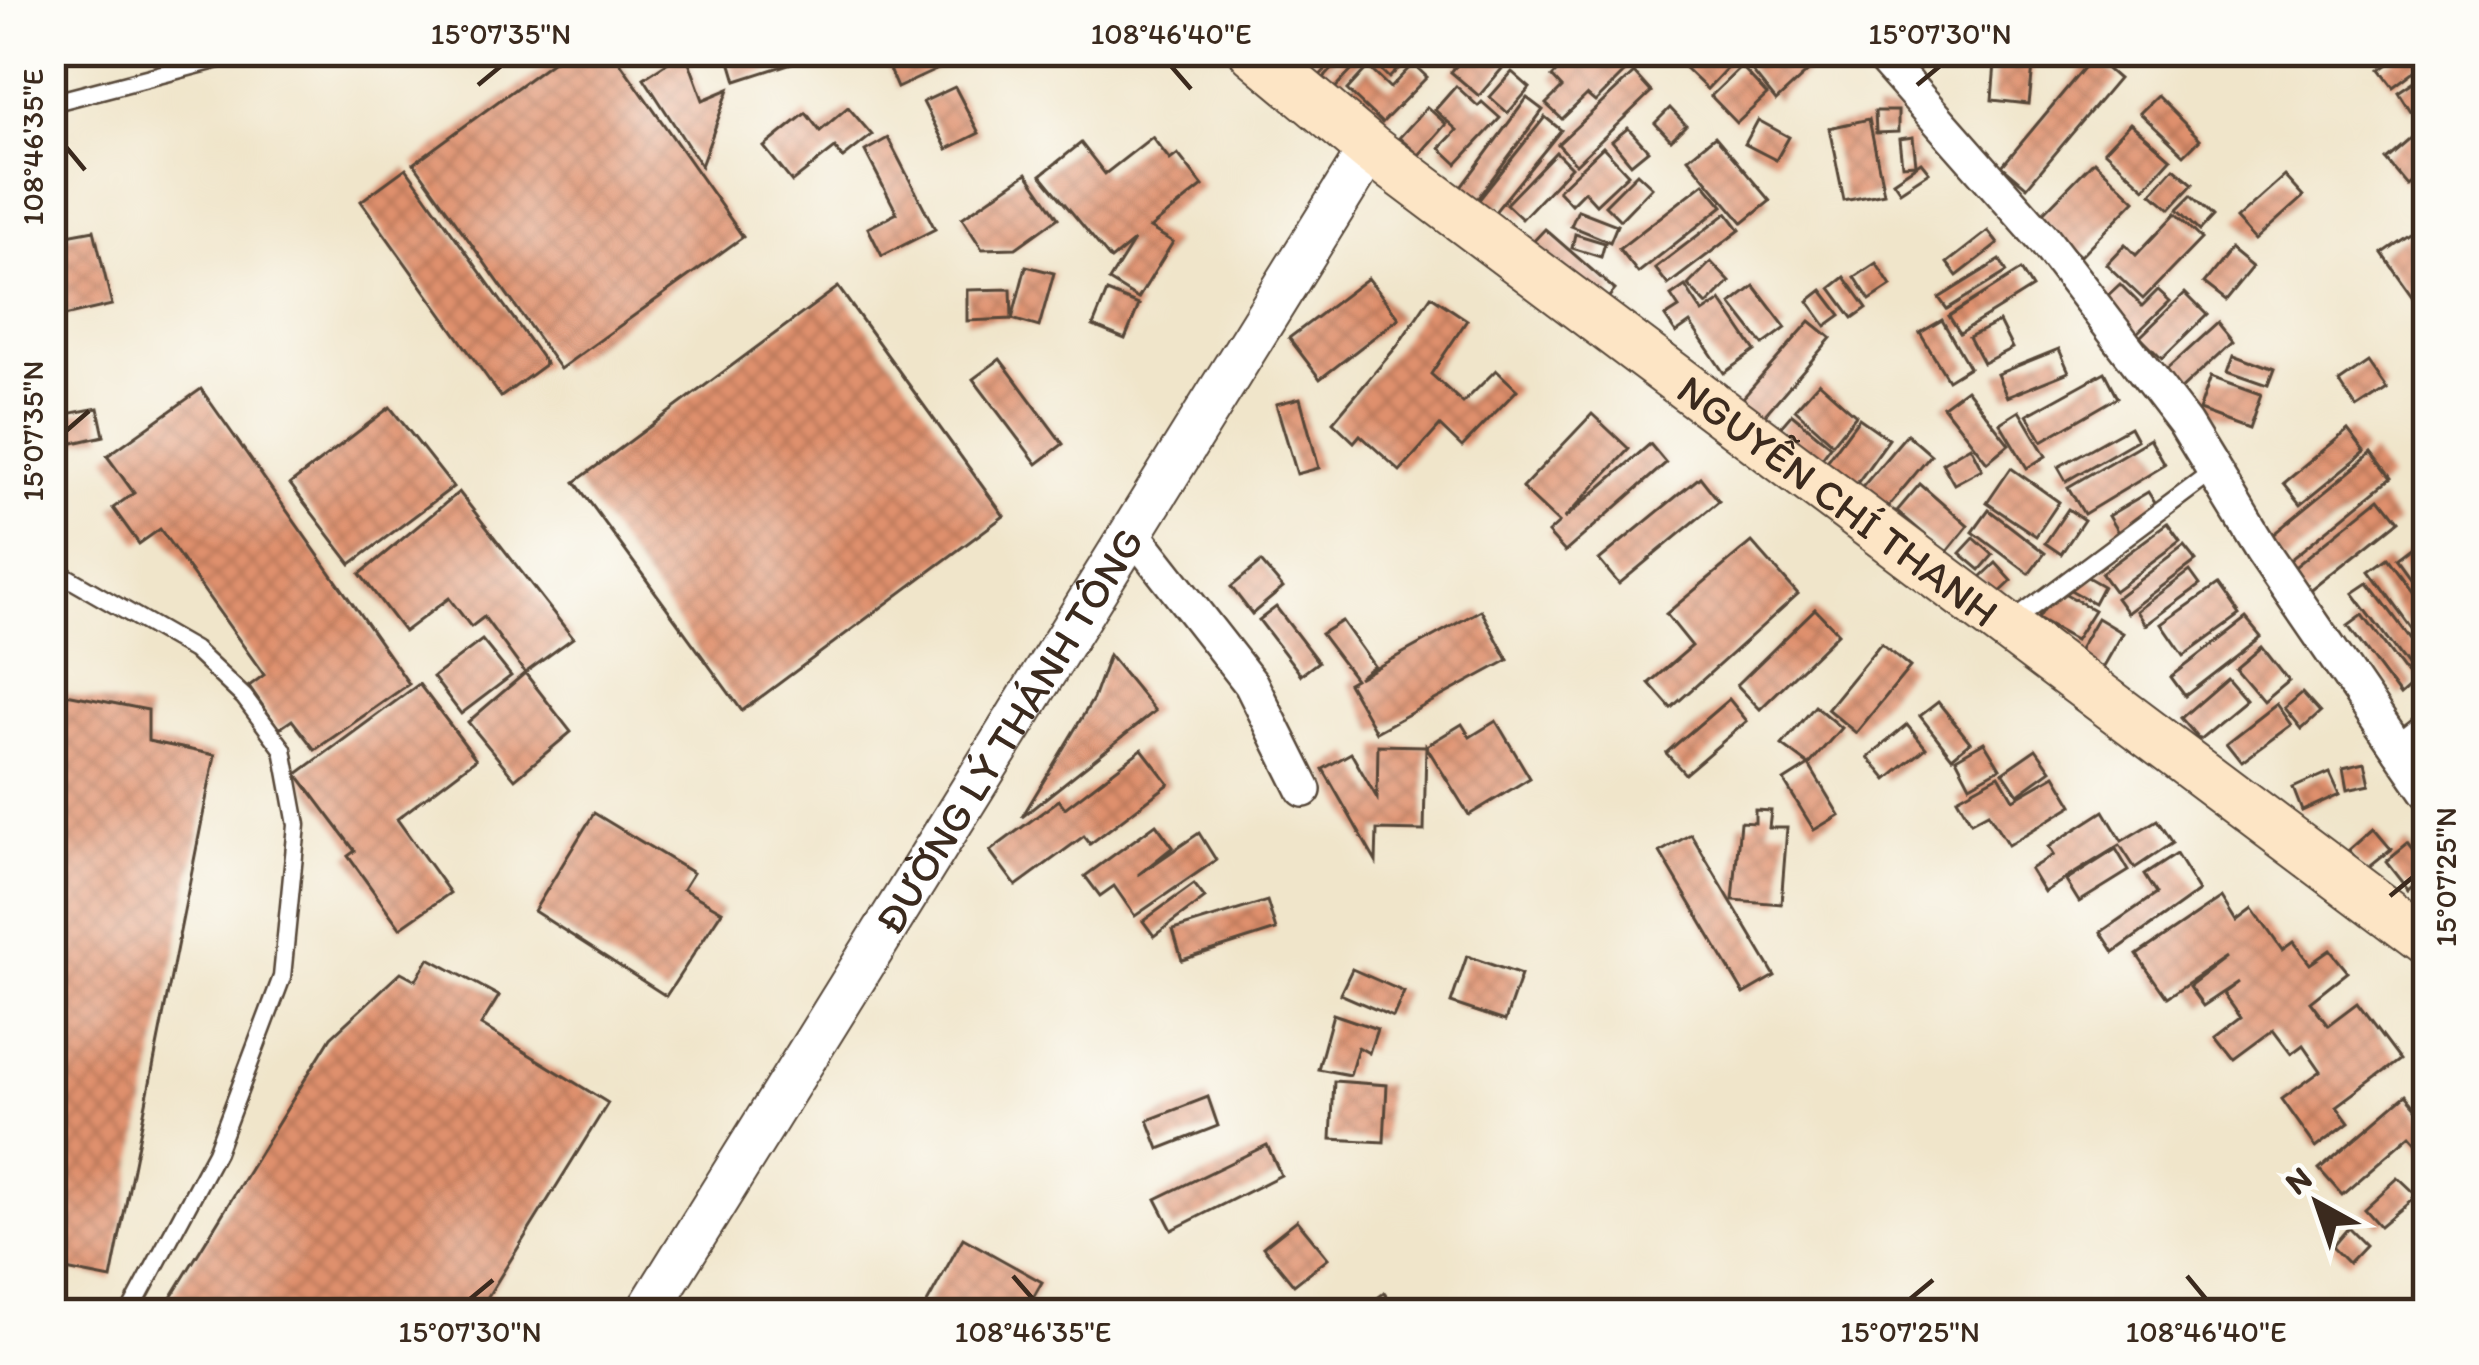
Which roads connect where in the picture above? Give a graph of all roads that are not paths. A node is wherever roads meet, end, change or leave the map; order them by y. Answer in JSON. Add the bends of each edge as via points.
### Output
{"nodes":[{"id":1,"x":250,"y":51,"type":"edge"},
{"id":2,"x":1252,"y":51,"type":"edge"},
{"id":3,"x":1877,"y":51,"type":"edge"},
{"id":4,"x":51,"y":103,"type":"edge"},
{"id":5,"x":1370,"y":149,"type":"junction"},
{"id":6,"x":2214,"y":471,"type":"junction"},
{"id":7,"x":1132,"y":532,"type":"junction"},
{"id":8,"x":51,"y":568,"type":"edge"},
{"id":9,"x":2007,"y":626,"type":"junction"},
{"id":10,"x":2428,"y":729,"type":"edge"},
{"id":11,"x":2400,"y":751,"type":"junction"},
{"id":12,"x":1304,"y":790,"type":"dead end"},
{"id":13,"x":2428,"y":792,"type":"edge"},
{"id":14,"x":2428,"y":943,"type":"edge"},
{"id":15,"x":129,"y":1314,"type":"edge"},
{"id":16,"x":646,"y":1314,"type":"edge"}],
"edges":[{"from":1,"to":4,"type":"lane"},
{"from":2,"to":5,"type":"main road","name":"NGUYỄN CHÍ THANH"},
{"from":3,"to":6,"type":"street","via":[[2044,240]]},
{"from":5,"to":7,"type":"street","name":"ĐƯỜNG LÝ THÁNH TÔNG"},
{"from":5,"to":9,"type":"main road","name":"NGUYỄN CHÍ THANH"},
{"from":6,"to":9,"type":"lane"},
{"from":6,"to":11,"type":"street"},
{"from":7,"to":12,"type":"street","via":[[1251,684]]},
{"from":7,"to":16,"type":"street","name":"ĐƯỜNG LÝ THÁNH TÔNG"},
{"from":8,"to":15,"type":"lane","via":[[194,650],[244,698],[283,748],[297,825],[282,977],[216,1152]]},
{"from":9,"to":14,"type":"main road","name":"NGUYỄN CHÍ THANH"},
{"from":10,"to":11,"type":"street"},
{"from":11,"to":13,"type":"street"}]}
